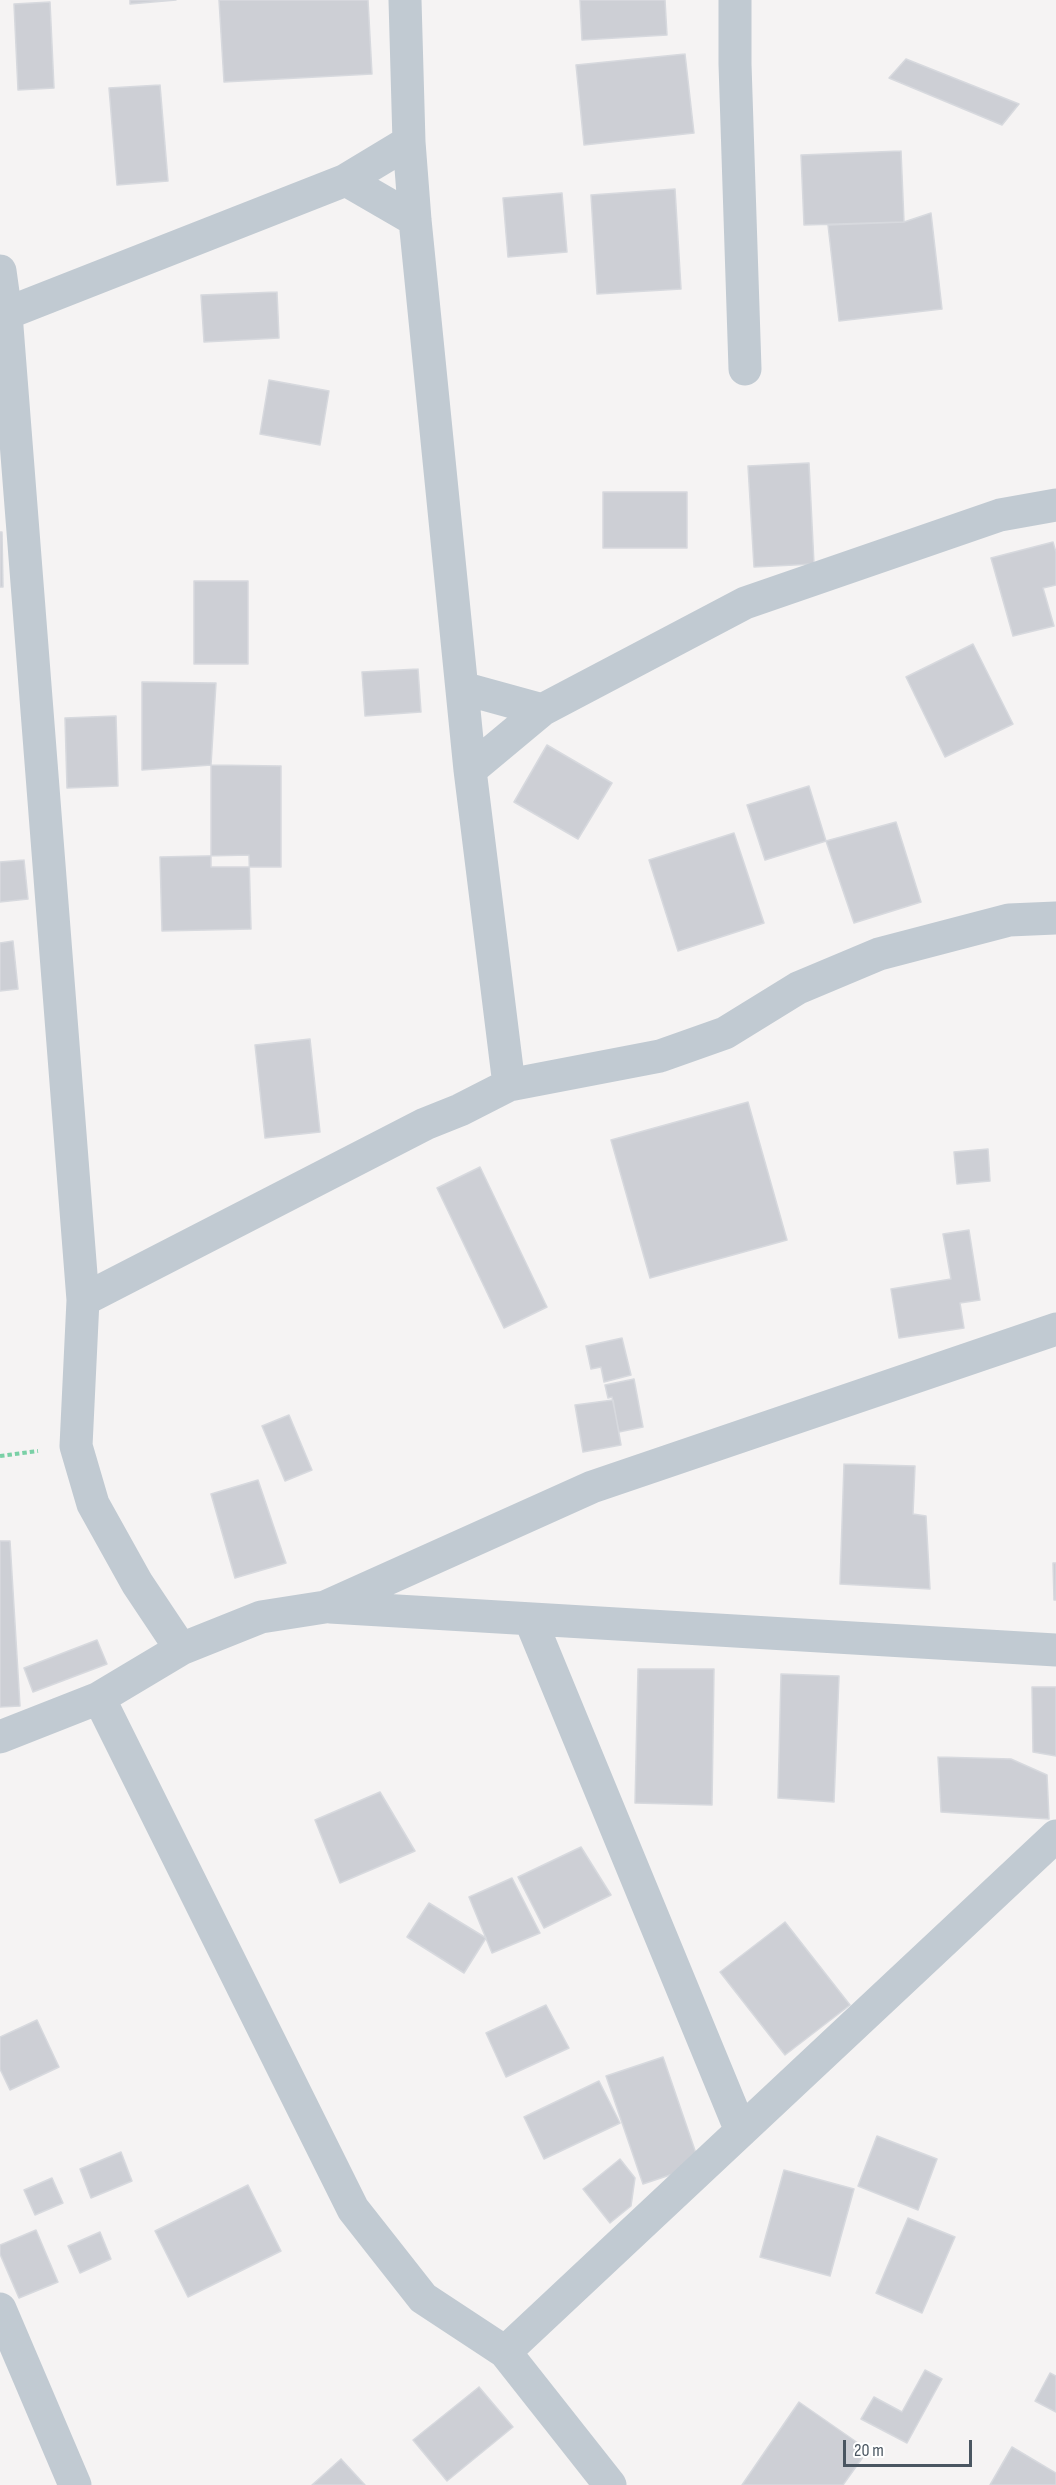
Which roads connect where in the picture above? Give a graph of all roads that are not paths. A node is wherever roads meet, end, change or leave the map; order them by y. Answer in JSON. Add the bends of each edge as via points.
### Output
{"nodes":[{"id":1,"x":405,"y":0,"type":"edge"},
{"id":2,"x":735,"y":0,"type":"edge"},
{"id":3,"x":409,"y":142,"type":"junction"},
{"id":4,"x":346,"y":180,"type":"junction"},
{"id":5,"x":415,"y":220,"type":"junction"},
{"id":6,"x":0,"y":271,"type":"edge"},
{"id":7,"x":3,"y":315,"type":"edge"},
{"id":8,"x":745,"y":369,"type":"dead end"},
{"id":9,"x":1056,"y":505,"type":"edge"},
{"id":10,"x":462,"y":688,"type":"junction"},
{"id":11,"x":542,"y":710,"type":"junction"},
{"id":12,"x":470,"y":770,"type":"junction"},
{"id":13,"x":1056,"y":918,"type":"edge"},
{"id":14,"x":509,"y":1085,"type":"junction"},
{"id":15,"x":83,"y":1300,"type":"junction"},
{"id":16,"x":1056,"y":1329,"type":"edge"},
{"id":17,"x":325,"y":1607,"type":"junction"},
{"id":18,"x":530,"y":1619,"type":"junction"},
{"id":19,"x":182,"y":1649,"type":"junction"},
{"id":20,"x":1056,"y":1650,"type":"edge"},
{"id":21,"x":99,"y":1698,"type":"junction"},
{"id":22,"x":0,"y":1737,"type":"edge"},
{"id":23,"x":1056,"y":1836,"type":"edge"},
{"id":24,"x":741,"y":2131,"type":"junction"},
{"id":25,"x":0,"y":2309,"type":"edge"},
{"id":26,"x":505,"y":2352,"type":"junction"},
{"id":27,"x":75,"y":2485,"type":"edge"},
{"id":28,"x":610,"y":2485,"type":"edge"}],
"edges":[{"from":1,"to":3,"type":"street"},
{"from":2,"to":8,"type":"street"},
{"from":3,"to":4,"type":"street"},
{"from":3,"to":5,"type":"street"},
{"from":4,"to":5,"type":"street"},
{"from":4,"to":7,"type":"street"},
{"from":5,"to":10,"type":"street"},
{"from":6,"to":7,"type":"street"},
{"from":7,"to":15,"type":"street"},
{"from":9,"to":11,"type":"street","via":[[1000,515],[745,603]]},
{"from":10,"to":11,"type":"street"},
{"from":10,"to":12,"type":"street"},
{"from":11,"to":12,"type":"street"},
{"from":12,"to":14,"type":"street"},
{"from":13,"to":14,"type":"street","via":[[1009,920],[879,954],[798,988],[725,1033],[660,1056]]},
{"from":14,"to":15,"type":"street","via":[[425,1124]]},
{"from":15,"to":19,"type":"street","via":[[76,1446],[93,1504],[137,1583]]},
{"from":16,"to":17,"type":"street","via":[[592,1487]]},
{"from":17,"to":18,"type":"street"},
{"from":17,"to":19,"type":"street","via":[[261,1617]]},
{"from":18,"to":20,"type":"street"},
{"from":18,"to":24,"type":"street"},
{"from":19,"to":21,"type":"street"},
{"from":21,"to":22,"type":"street"},
{"from":21,"to":26,"type":"street","via":[[353,2208],[423,2298]]},
{"from":23,"to":24,"type":"street"},
{"from":24,"to":26,"type":"street"},
{"from":25,"to":27,"type":"street"},
{"from":26,"to":28,"type":"street"}]}
